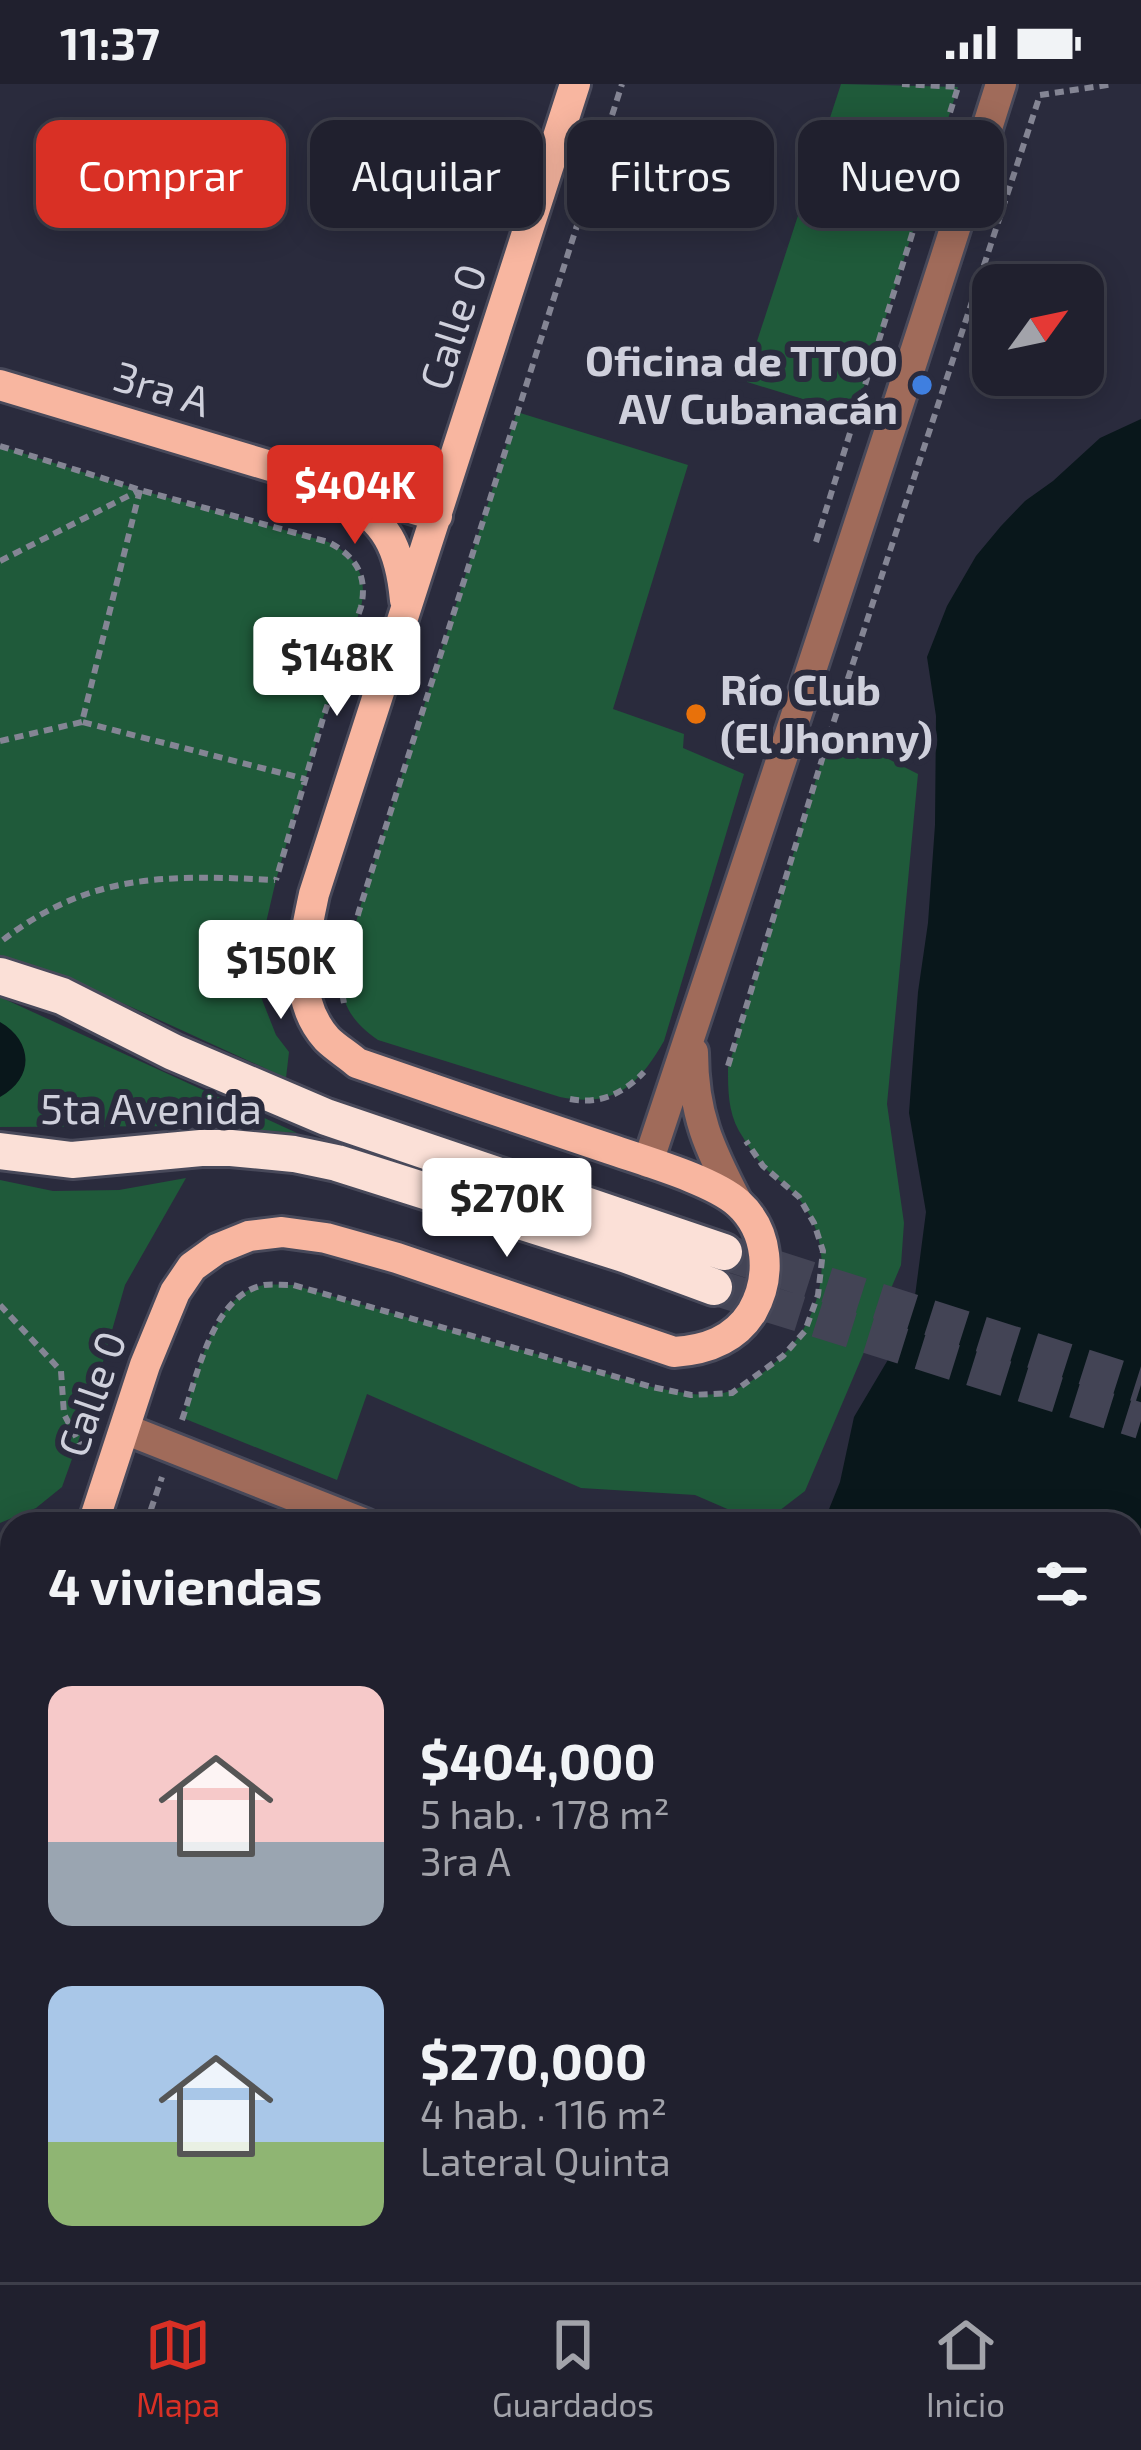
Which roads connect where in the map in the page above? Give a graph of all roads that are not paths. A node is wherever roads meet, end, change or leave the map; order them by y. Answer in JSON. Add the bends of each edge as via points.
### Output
{"nodes":[{"id":1,"x":575,"y":84,"type":"edge"},
{"id":2,"x":1001,"y":84,"type":"edge"},
{"id":3,"x":0,"y":385,"type":"edge"},
{"id":4,"x":314,"y":478,"type":"junction"},
{"id":5,"x":437,"y":516,"type":"junction"},
{"id":6,"x":406,"y":610,"type":"junction"},
{"id":7,"x":0,"y":976,"type":"edge"},
{"id":8,"x":692,"y":1028,"type":"junction"},
{"id":9,"x":0,"y":1151,"type":"edge"},
{"id":10,"x":648,"y":1162,"type":"junction"},
{"id":11,"x":737,"y":1202,"type":"junction"},
{"id":12,"x":125,"y":1429,"type":"junction"},
{"id":13,"x":97,"y":1512,"type":"edge"},
{"id":14,"x":335,"y":1512,"type":"edge"}],
"edges":[{"from":1,"to":5,"type":"main road","name":"Calle 0"},
{"from":2,"to":8,"type":"street"},
{"from":3,"to":4,"type":"main road","name":"3ra A"},
{"from":4,"to":5,"type":"main road","name":"3ra A"},
{"from":4,"to":6,"type":"main road","via":[[383,529],[401,562]]},
{"from":5,"to":6,"type":"main road","name":"Calle 0"},
{"from":6,"to":10,"type":"main road","name":"Calle 0","via":[[314,894],[302,966],[316,1021],[357,1063]]},
{"from":7,"to":9,"type":"highway","name":"5ta Avenida","via":[[62,996],[326,1118],[719,1269],[563,1234],[294,1154],[201,1148],[72,1160]]},
{"from":8,"to":10,"type":"street"},
{"from":8,"to":11,"type":"street","via":[[701,1127]]},
{"from":10,"to":11,"type":"main road"},
{"from":11,"to":12,"type":"main road","name":"Calle 0","via":[[764,1248],[759,1299],[726,1339],[674,1352],[326,1238],[249,1236],[192,1268],[175,1292]]},
{"from":12,"to":13,"type":"main road","name":"Calle 0"},
{"from":12,"to":14,"type":"street"}]}
